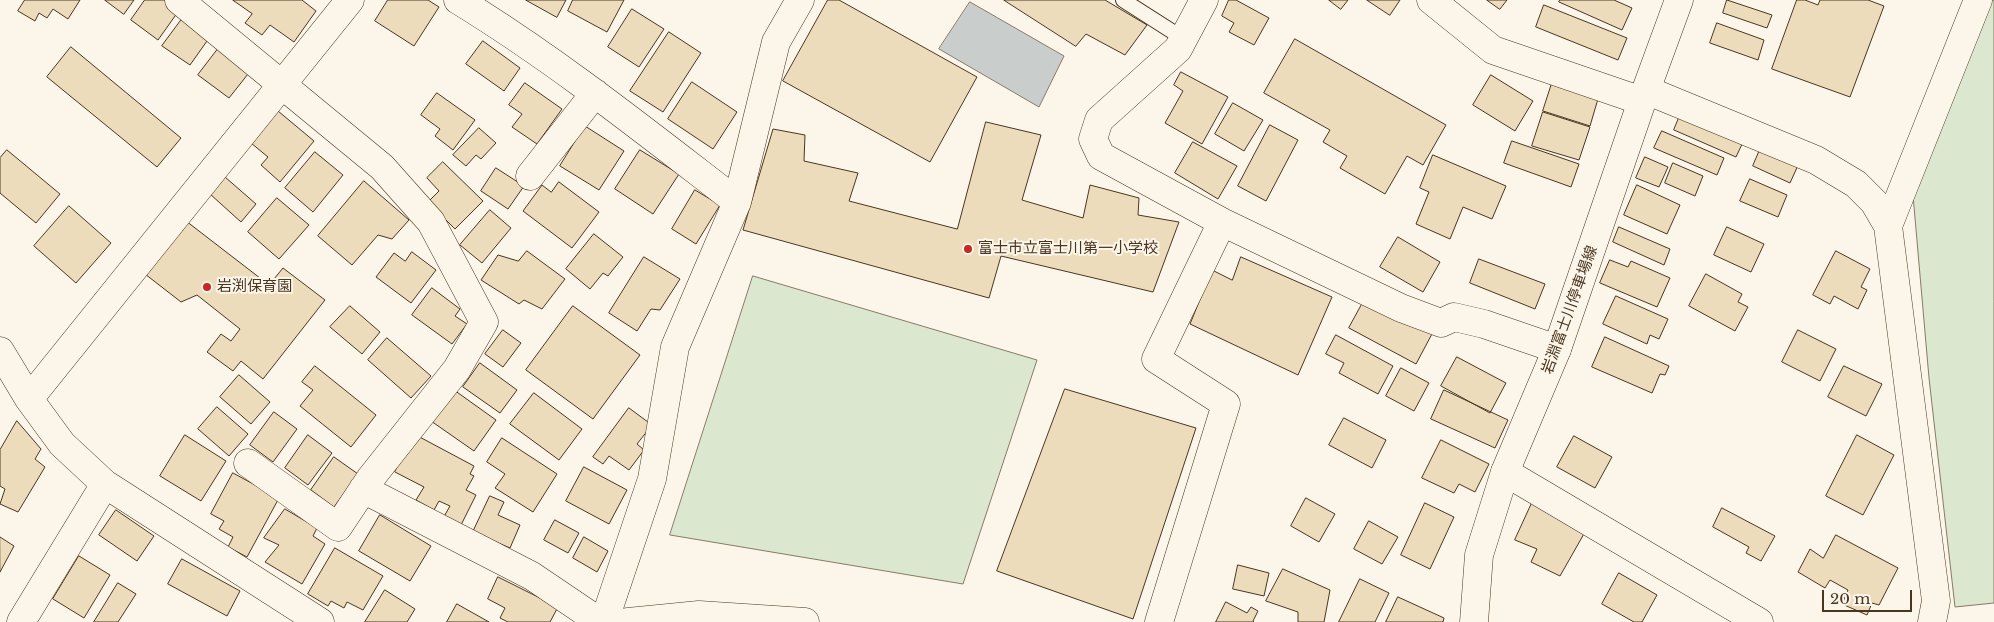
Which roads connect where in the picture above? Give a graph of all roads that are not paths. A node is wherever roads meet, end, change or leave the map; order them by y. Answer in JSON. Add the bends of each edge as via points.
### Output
{"nodes":[{"id":1,"x":179,"y":0,"type":"edge"},
{"id":2,"x":350,"y":0,"type":"edge"},
{"id":3,"x":458,"y":0,"type":"edge"},
{"id":4,"x":800,"y":0,"type":"edge"},
{"id":5,"x":1123,"y":0,"type":"edge"},
{"id":6,"x":1204,"y":0,"type":"edge"},
{"id":7,"x":1431,"y":0,"type":"edge"},
{"id":8,"x":1679,"y":0,"type":"edge"},
{"id":9,"x":1978,"y":0,"type":"edge"},
{"id":10,"x":495,"y":10,"type":"edge"},
{"id":11,"x":1184,"y":39,"type":"junction"},
{"id":12,"x":282,"y":86,"type":"junction"},
{"id":13,"x":595,"y":93,"type":"junction"},
{"id":14,"x":1644,"y":95,"type":"junction"},
{"id":15,"x":530,"y":176,"type":"dead end"},
{"id":16,"x":737,"y":202,"type":"junction"},
{"id":17,"x":1222,"y":222,"type":"junction"},
{"id":18,"x":1888,"y":226,"type":"junction"},
{"id":19,"x":1557,"y":349,"type":"junction"},
{"id":20,"x":0,"y":351,"type":"edge"},
{"id":21,"x":29,"y":399,"type":"junction"},
{"id":22,"x":248,"y":463,"type":"dead end"},
{"id":23,"x":1505,"y":472,"type":"junction"},
{"id":24,"x":105,"y":484,"type":"junction"},
{"id":25,"x":362,"y":489,"type":"junction"},
{"id":26,"x":775,"y":621,"type":"edge"},
{"id":27,"x":21,"y":622,"type":"edge"},
{"id":28,"x":320,"y":622,"type":"edge"},
{"id":29,"x":600,"y":622,"type":"edge"},
{"id":30,"x":604,"y":622,"type":"edge"},
{"id":31,"x":628,"y":622,"type":"edge"},
{"id":32,"x":805,"y":622,"type":"edge"},
{"id":33,"x":1159,"y":622,"type":"edge"},
{"id":34,"x":1474,"y":622,"type":"edge"},
{"id":35,"x":1759,"y":622,"type":"edge"},
{"id":36,"x":1932,"y":622,"type":"edge"}],
"edges":[{"from":1,"to":12,"type":"street"},
{"from":2,"to":12,"type":"street"},
{"from":3,"to":10,"type":"street"},
{"from":4,"to":16,"type":"street","via":[[776,42]]},
{"from":5,"to":11,"type":"lane"},
{"from":6,"to":11,"type":"street"},
{"from":7,"to":14,"type":"street","via":[[1493,50]]},
{"from":8,"to":14,"type":"street","name":"岩淵富士川停車場線"},
{"from":9,"to":18,"type":"street"},
{"from":10,"to":13,"type":"street"},
{"from":11,"to":17,"type":"street","via":[[1178,50],[1099,120],[1093,139],[1101,156]]},
{"from":12,"to":21,"type":"street"},
{"from":12,"to":25,"type":"street","via":[[382,167],[431,222],[484,322],[457,370]]},
{"from":13,"to":15,"type":"street"},
{"from":13,"to":16,"type":"street"},
{"from":14,"to":18,"type":"street","via":[[1816,160],[1856,184],[1874,202]]},
{"from":14,"to":19,"type":"street","name":"岩淵富士川停車場線"},
{"from":16,"to":30,"type":"street","via":[[675,347],[652,479]]},
{"from":17,"to":19,"type":"street","via":[[1401,308],[1441,323],[1454,318],[1484,324]]},
{"from":17,"to":33,"type":"street","via":[[1156,359],[1226,404]]},
{"from":18,"to":36,"type":"street","via":[[1936,601]]},
{"from":19,"to":23,"type":"street","name":"岩淵富士川停車場線"},
{"from":20,"to":21,"type":"street"},
{"from":21,"to":24,"type":"street","via":[[62,444]]},
{"from":22,"to":25,"type":"street","via":[[338,527]]},
{"from":23,"to":34,"type":"street","name":"岩淵富士川停車場線","via":[[1479,554]]},
{"from":23,"to":35,"type":"street"},
{"from":24,"to":27,"type":"street"},
{"from":24,"to":28,"type":"street"},
{"from":25,"to":29,"type":"street","via":[[532,576]]},
{"from":26,"to":31,"type":"street","via":[[699,615]]},
{"from":26,"to":32,"type":"street"}]}
